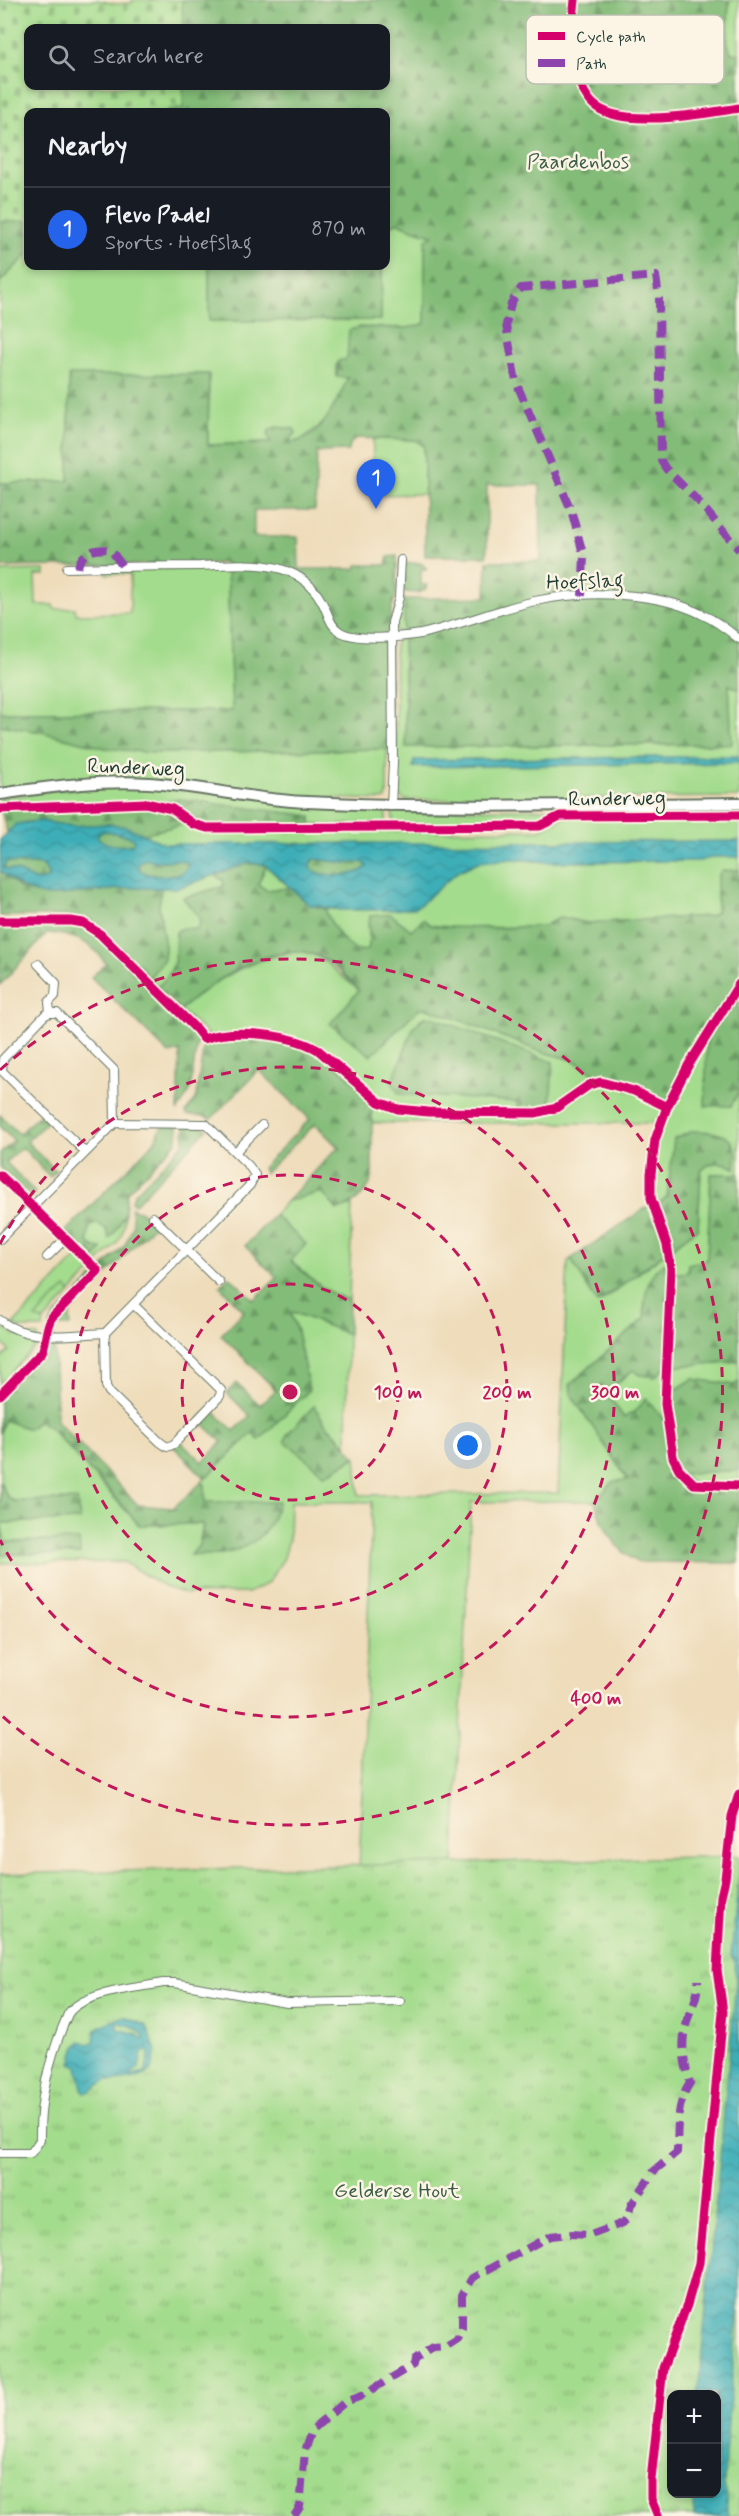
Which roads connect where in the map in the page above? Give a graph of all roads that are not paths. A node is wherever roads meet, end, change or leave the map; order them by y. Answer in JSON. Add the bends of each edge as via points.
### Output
{"nodes":[{"id":1,"x":401,"y":560,"type":"dead end"},
{"id":2,"x":67,"y":568,"type":"dead end"},
{"id":3,"x":392,"y":637,"type":"junction"},
{"id":4,"x":739,"y":639,"type":"edge"},
{"id":5,"x":0,"y":794,"type":"edge"},
{"id":6,"x":739,"y":803,"type":"edge"},
{"id":7,"x":391,"y":806,"type":"junction"},
{"id":8,"x":38,"y":964,"type":"dead end"},
{"id":9,"x":50,"y":1012,"type":"junction"},
{"id":10,"x":114,"y":1123,"type":"junction"},
{"id":11,"x":262,"y":1125,"type":"dead end"},
{"id":12,"x":85,"y":1152,"type":"junction"},
{"id":13,"x":235,"y":1152,"type":"junction"},
{"id":14,"x":0,"y":1175,"type":"edge"},
{"id":15,"x":33,"y":1205,"type":"junction"},
{"id":16,"x":153,"y":1217,"type":"dead end"},
{"id":17,"x":0,"y":1239,"type":"edge"},
{"id":18,"x":65,"y":1239,"type":"junction"},
{"id":19,"x":72,"y":1246,"type":"dead end"},
{"id":20,"x":187,"y":1250,"type":"junction"},
{"id":21,"x":47,"y":1257,"type":"dead end"},
{"id":22,"x":219,"y":1282,"type":"dead end"},
{"id":23,"x":134,"y":1305,"type":"junction"},
{"id":24,"x":0,"y":1320,"type":"edge"},
{"id":25,"x":105,"y":1333,"type":"junction"},
{"id":26,"x":400,"y":2001,"type":"dead end"},
{"id":27,"x":0,"y":2153,"type":"edge"}],
"edges":[{"from":1,"to":3,"type":"street","via":[[400,595]]},
{"from":2,"to":3,"type":"street","name":"Hoefslag","via":[[276,568],[310,585],[339,631],[360,637]]},
{"from":3,"to":4,"type":"street","name":"Hoefslag","via":[[421,634],[549,598],[604,595],[677,605],[707,617]]},
{"from":3,"to":7,"type":"street"},
{"from":5,"to":7,"type":"street","name":"Runderweg","via":[[50,786],[151,783],[275,800]]},
{"from":6,"to":7,"type":"street","name":"Runderweg"},
{"from":8,"to":9,"type":"street","via":[[56,983],[55,996],[49,1002]]},
{"from":9,"to":10,"type":"street","via":[[57,1013],[114,1070]]},
{"from":9,"to":12,"type":"street","via":[[3,1059],[2,1071]]},
{"from":10,"to":12,"type":"street"},
{"from":10,"to":13,"type":"street","via":[[206,1124]]},
{"from":11,"to":13,"type":"street"},
{"from":12,"to":15,"type":"street"},
{"from":13,"to":20,"type":"street","via":[[255,1175],[250,1185]]},
{"from":14,"to":15,"type":"street"},
{"from":15,"to":17,"type":"street"},
{"from":15,"to":18,"type":"street"},
{"from":16,"to":20,"type":"street"},
{"from":18,"to":19,"type":"street"},
{"from":18,"to":21,"type":"street"},
{"from":20,"to":22,"type":"street"},
{"from":20,"to":23,"type":"street"},
{"from":23,"to":25,"type":"street"},
{"from":23,"to":25,"type":"street","via":[[220,1390],[220,1396],[174,1444],[167,1447],[160,1442],[109,1392]]},
{"from":24,"to":25,"type":"street","via":[[17,1332]]},
{"from":26,"to":27,"type":"street","via":[[286,2003],[175,1983],[88,2000],[68,2014],[49,2064],[40,2106],[38,2144],[31,2152]]}]}
